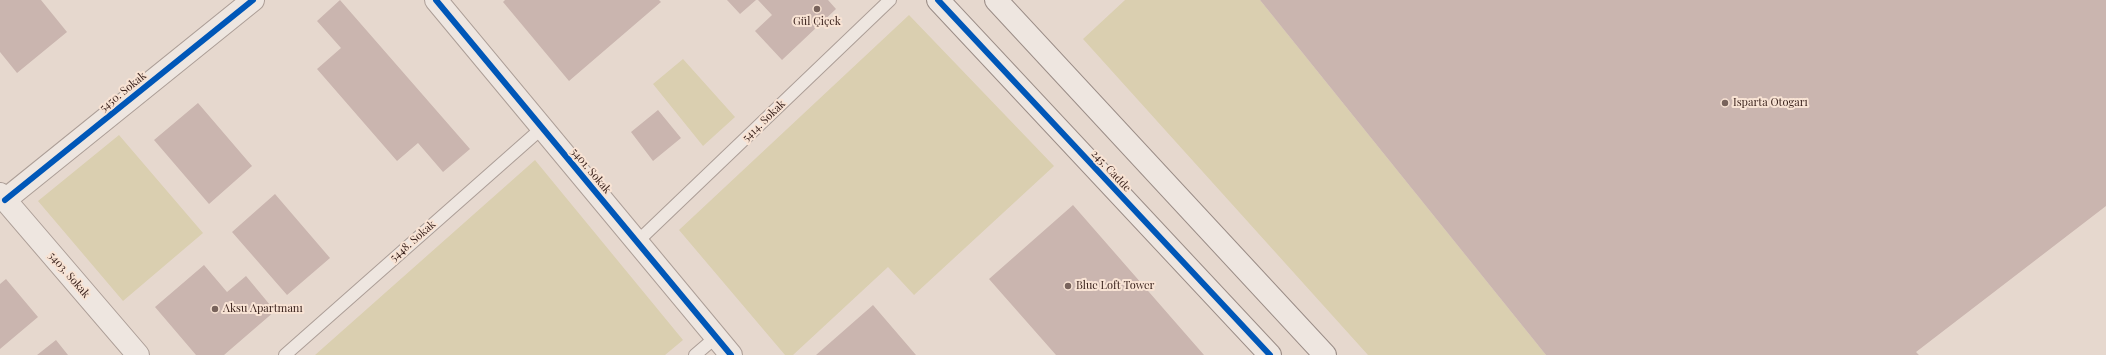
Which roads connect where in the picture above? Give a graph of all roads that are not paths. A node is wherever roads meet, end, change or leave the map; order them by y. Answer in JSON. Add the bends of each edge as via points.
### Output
{"nodes":[{"id":1,"x":253,"y":0,"type":"edge"},
{"id":2,"x":436,"y":0,"type":"edge"},
{"id":3,"x":890,"y":0,"type":"edge"},
{"id":4,"x":938,"y":0,"type":"edge"},
{"id":5,"x":996,"y":0,"type":"edge"},
{"id":6,"x":542,"y":128,"type":"junction"},
{"id":7,"x":2,"y":197,"type":"edge"},
{"id":8,"x":637,"y":242,"type":"junction"},
{"id":9,"x":716,"y":337,"type":"junction"},
{"id":10,"x":138,"y":355,"type":"edge"},
{"id":11,"x":285,"y":355,"type":"edge"},
{"id":12,"x":695,"y":355,"type":"edge"},
{"id":13,"x":731,"y":355,"type":"edge"},
{"id":14,"x":1270,"y":355,"type":"edge"},
{"id":15,"x":1325,"y":355,"type":"edge"}],
"edges":[{"from":1,"to":7,"type":"street","name":"5450. Sokak"},
{"from":2,"to":6,"type":"street","name":"5401. Sokak"},
{"from":3,"to":8,"type":"lane","name":"5414. Sokak"},
{"from":4,"to":14,"type":"street","name":"245. Cadde"},
{"from":5,"to":15,"type":"street"},
{"from":6,"to":8,"type":"street","name":"5401. Sokak"},
{"from":6,"to":11,"type":"lane","name":"5448. Sokak"},
{"from":7,"to":10,"type":"street","name":"5403. Sokak"},
{"from":8,"to":9,"type":"street","name":"5401. Sokak"},
{"from":9,"to":12,"type":"lane"},
{"from":9,"to":13,"type":"street","name":"5401. Sokak"}]}
